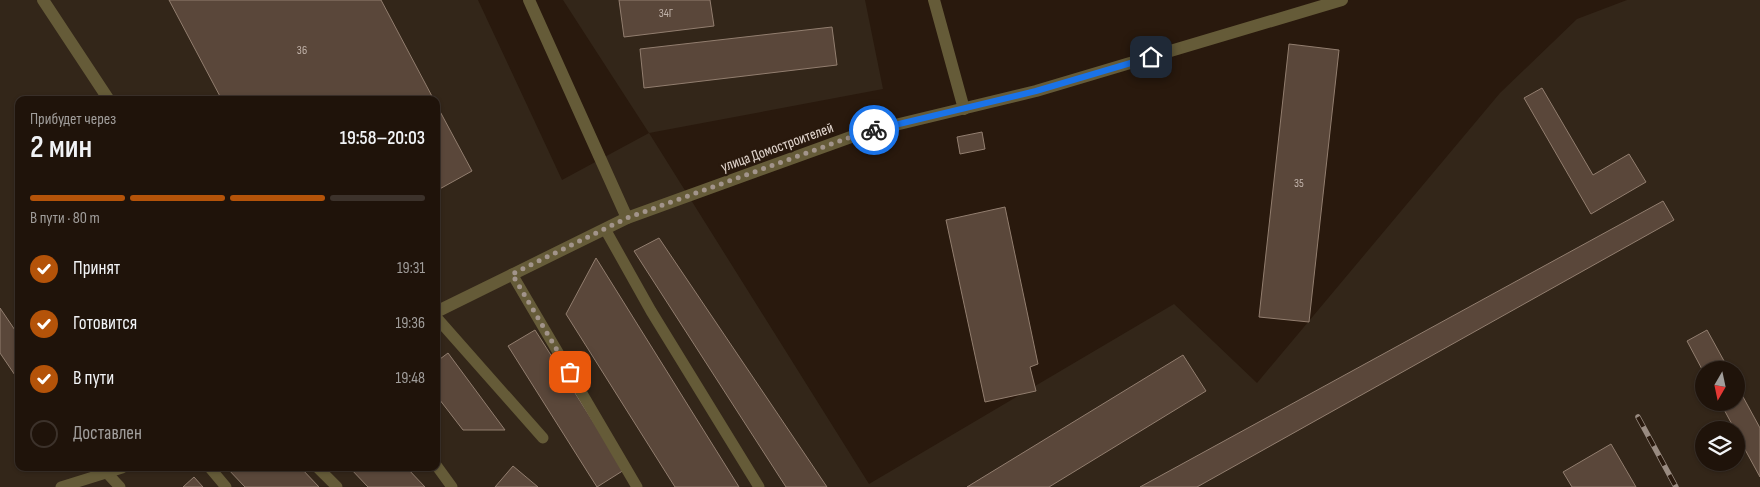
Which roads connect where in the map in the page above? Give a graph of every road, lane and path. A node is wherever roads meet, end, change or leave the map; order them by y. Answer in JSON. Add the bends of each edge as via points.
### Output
{"nodes":[{"id":1,"x":42,"y":0,"type":"edge"},
{"id":2,"x":529,"y":0,"type":"edge"},
{"id":3,"x":934,"y":0,"type":"edge"},
{"id":4,"x":1342,"y":0,"type":"edge"},
{"id":5,"x":106,"y":96,"type":"edge"},
{"id":6,"x":964,"y":108,"type":"junction"},
{"id":7,"x":627,"y":218,"type":"junction"},
{"id":8,"x":605,"y":228,"type":"junction"},
{"id":9,"x":512,"y":274,"type":"junction"},
{"id":10,"x":440,"y":310,"type":"edge"},
{"id":11,"x":440,"y":322,"type":"edge"},
{"id":12,"x":543,"y":438,"type":"dead end"},
{"id":13,"x":440,"y":470,"type":"edge"},
{"id":14,"x":110,"y":471,"type":"edge"},
{"id":15,"x":213,"y":471,"type":"edge"},
{"id":16,"x":321,"y":471,"type":"edge"},
{"id":17,"x":106,"y":472,"type":"junction"},
{"id":18,"x":60,"y":487,"type":"edge"},
{"id":19,"x":120,"y":487,"type":"edge"},
{"id":20,"x":226,"y":487,"type":"edge"},
{"id":21,"x":337,"y":487,"type":"edge"},
{"id":22,"x":452,"y":487,"type":"edge"},
{"id":23,"x":637,"y":487,"type":"edge"},
{"id":24,"x":759,"y":487,"type":"edge"}],
"edges":[{"from":1,"to":5,"type":"street"},
{"from":2,"to":7,"type":"street"},
{"from":3,"to":6,"type":"street"},
{"from":4,"to":6,"type":"street","name":"улица Домостроителей","via":[[1046,89]]},
{"from":6,"to":7,"type":"street","name":"улица Домостроителей","via":[[862,133]]},
{"from":7,"to":8,"type":"street","name":"улица Домостроителей"},
{"from":8,"to":9,"type":"street","name":"улица Домостроителей"},
{"from":8,"to":24,"type":"lane","via":[[651,312]]},
{"from":9,"to":10,"type":"street","name":"улица Домостроителей"},
{"from":9,"to":23,"type":"lane"},
{"from":11,"to":12,"type":"lane"},
{"from":13,"to":22,"type":"lane"},
{"from":14,"to":17,"type":"lane"},
{"from":15,"to":20,"type":"lane"},
{"from":16,"to":21,"type":"lane"},
{"from":17,"to":18,"type":"lane"},
{"from":17,"to":19,"type":"lane"}]}
